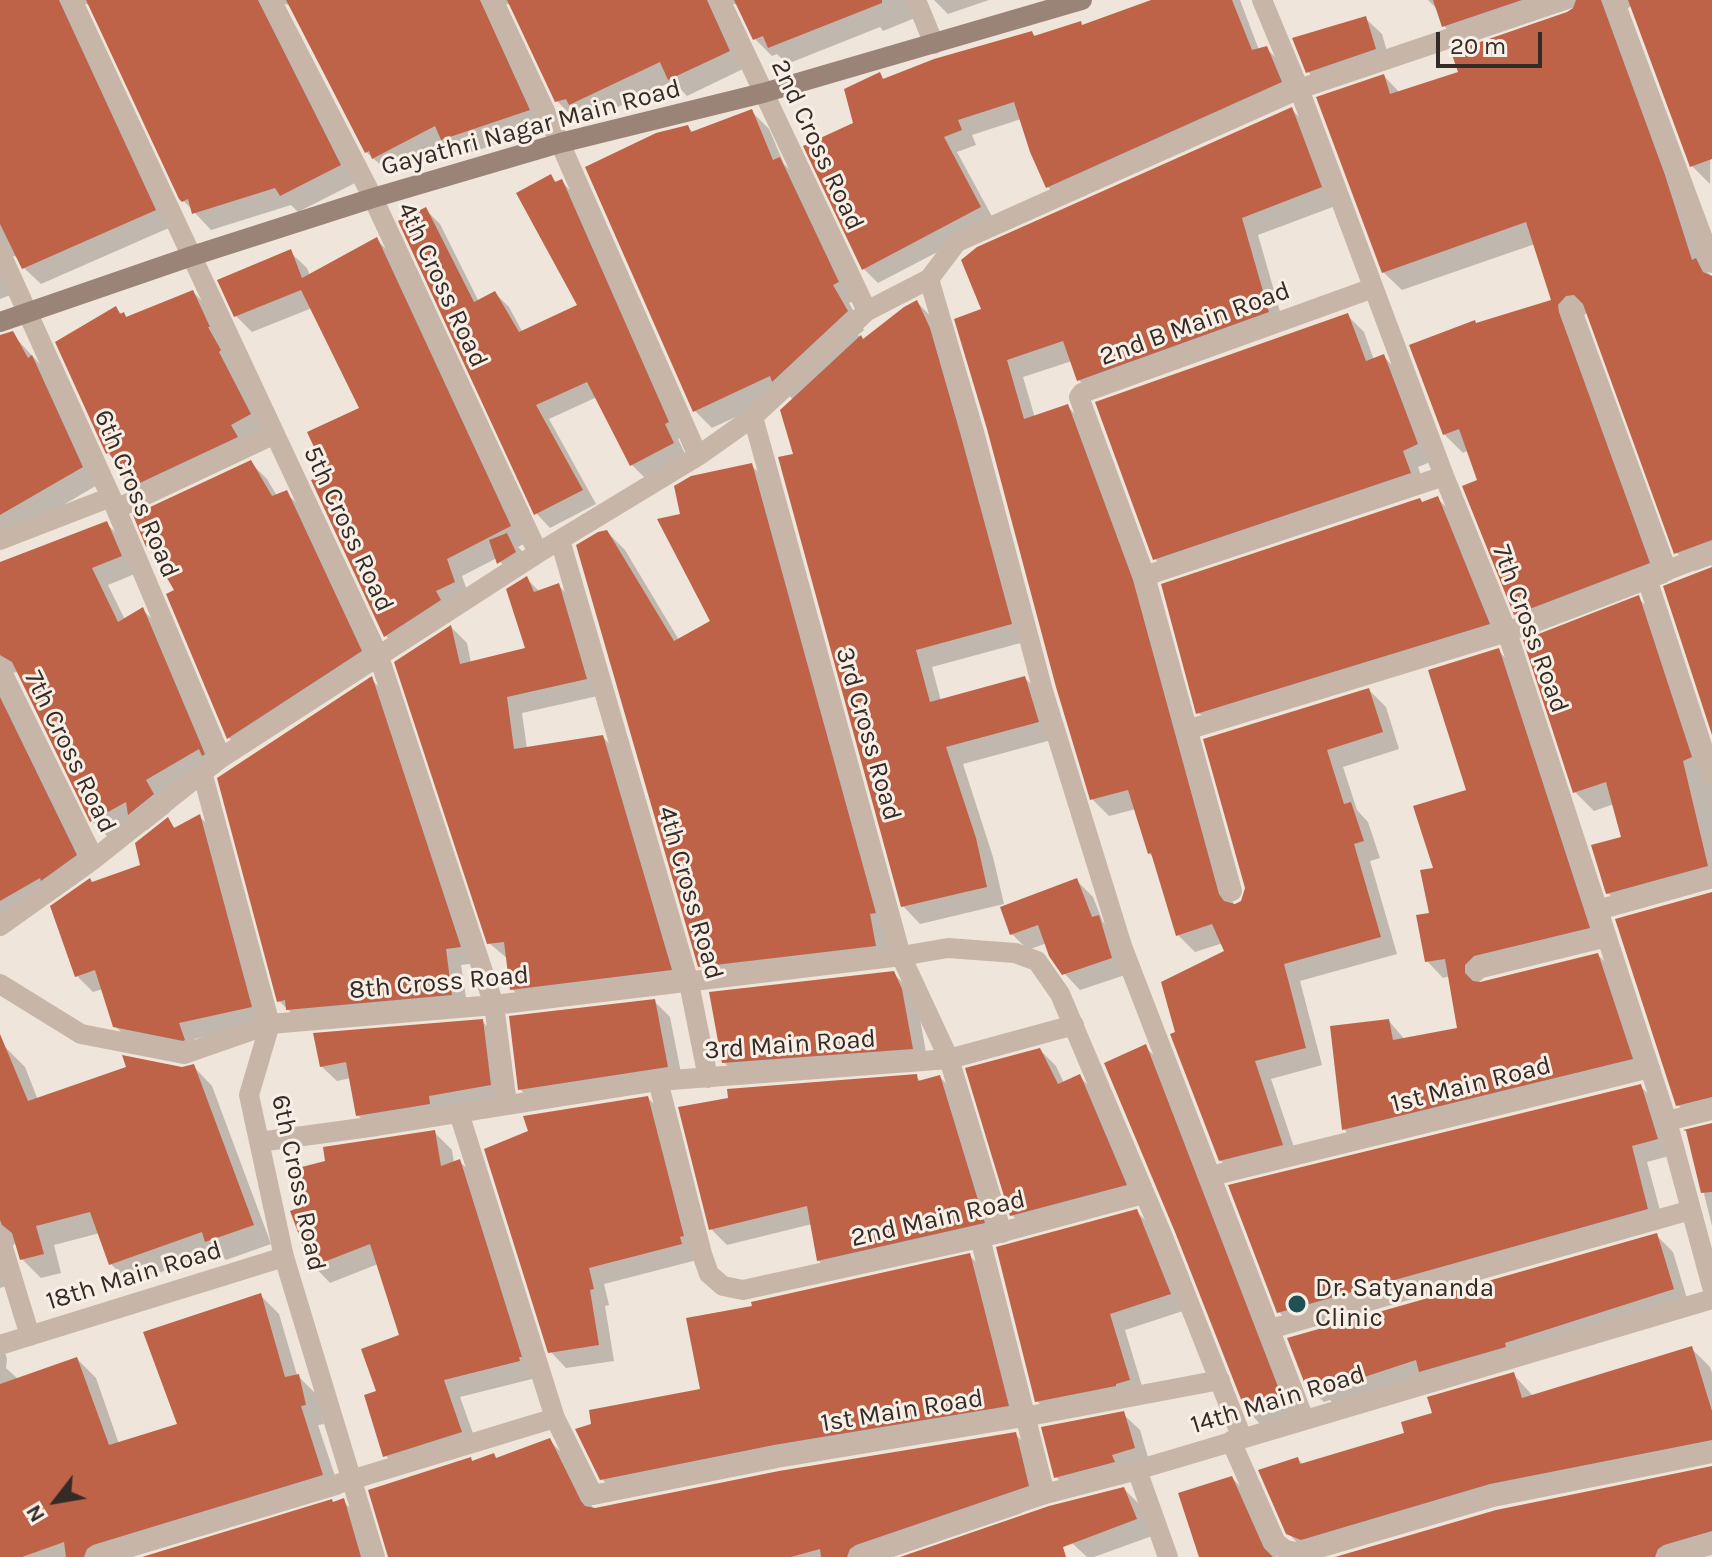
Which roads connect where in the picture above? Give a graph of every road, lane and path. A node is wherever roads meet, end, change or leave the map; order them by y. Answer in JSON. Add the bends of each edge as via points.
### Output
{"nodes":[{"id":1,"x":72,"y":0,"type":"edge"},
{"id":2,"x":271,"y":0,"type":"edge"},
{"id":3,"x":493,"y":0,"type":"edge"},
{"id":4,"x":720,"y":0,"type":"edge"},
{"id":5,"x":916,"y":0,"type":"edge"},
{"id":6,"x":1082,"y":0,"type":"edge"},
{"id":7,"x":1262,"y":0,"type":"edge"},
{"id":8,"x":1563,"y":0,"type":"edge"},
{"id":9,"x":1614,"y":0,"type":"edge"},
{"id":10,"x":934,"y":44,"type":"junction"},
{"id":11,"x":1299,"y":89,"type":"junction"},
{"id":12,"x":763,"y":93,"type":"junction"},
{"id":13,"x":560,"y":143,"type":"junction"},
{"id":14,"x":373,"y":198,"type":"junction"},
{"id":15,"x":0,"y":252,"type":"edge"},
{"id":16,"x":192,"y":256,"type":"junction"},
{"id":17,"x":1712,"y":263,"type":"edge"},
{"id":18,"x":929,"y":279,"type":"junction"},
{"id":19,"x":1373,"y":288,"type":"junction"},
{"id":20,"x":1571,"y":308,"type":"dead end"},
{"id":21,"x":27,"y":311,"type":"junction"},
{"id":22,"x":867,"y":311,"type":"junction"},
{"id":23,"x":0,"y":322,"type":"edge"},
{"id":24,"x":753,"y":417,"type":"junction"},
{"id":25,"x":275,"y":434,"type":"junction"},
{"id":26,"x":698,"y":456,"type":"junction"},
{"id":27,"x":1444,"y":476,"type":"junction"},
{"id":28,"x":114,"y":503,"type":"junction"},
{"id":29,"x":0,"y":540,"type":"edge"},
{"id":30,"x":560,"y":540,"type":"junction"},
{"id":31,"x":538,"y":553,"type":"junction"},
{"id":32,"x":1712,"y":553,"type":"edge"},
{"id":33,"x":1667,"y":571,"type":"junction"},
{"id":34,"x":1145,"y":576,"type":"junction"},
{"id":35,"x":1647,"y":579,"type":"junction"},
{"id":36,"x":1507,"y":632,"type":"junction"},
{"id":37,"x":379,"y":657,"type":"junction"},
{"id":38,"x":0,"y":668,"type":"edge"},
{"id":39,"x":1187,"y":730,"type":"junction"},
{"id":40,"x":221,"y":758,"type":"junction"},
{"id":41,"x":202,"y":772,"type":"junction"},
{"id":42,"x":1712,"y":776,"type":"edge"},
{"id":43,"x":94,"y":859,"type":"junction"},
{"id":44,"x":1712,"y":878,"type":"edge"},
{"id":45,"x":1232,"y":891,"type":"dead end"},
{"id":46,"x":1598,"y":910,"type":"junction"},
{"id":47,"x":0,"y":926,"type":"edge"},
{"id":48,"x":1607,"y":937,"type":"junction"},
{"id":49,"x":901,"y":956,"type":"junction"},
{"id":50,"x":1477,"y":969,"type":"dead end"},
{"id":51,"x":689,"y":983,"type":"junction"},
{"id":52,"x":0,"y":984,"type":"edge"},
{"id":53,"x":494,"y":1005,"type":"junction"},
{"id":54,"x":270,"y":1024,"type":"junction"},
{"id":55,"x":1074,"y":1025,"type":"junction"},
{"id":56,"x":949,"y":1059,"type":"junction"},
{"id":57,"x":1650,"y":1068,"type":"junction"},
{"id":58,"x":708,"y":1078,"type":"junction"},
{"id":59,"x":658,"y":1081,"type":"junction"},
{"id":60,"x":507,"y":1104,"type":"junction"},
{"id":61,"x":1712,"y":1110,"type":"edge"},
{"id":62,"x":459,"y":1113,"type":"junction"},
{"id":63,"x":1667,"y":1121,"type":"junction"},
{"id":64,"x":259,"y":1142,"type":"junction"},
{"id":65,"x":1211,"y":1176,"type":"junction"},
{"id":66,"x":1143,"y":1194,"type":"junction"},
{"id":67,"x":1691,"y":1210,"type":"junction"},
{"id":68,"x":1002,"y":1233,"type":"junction"},
{"id":69,"x":0,"y":1238,"type":"edge"},
{"id":70,"x":980,"y":1238,"type":"junction"},
{"id":71,"x":284,"y":1257,"type":"junction"},
{"id":72,"x":1712,"y":1287,"type":"edge"},
{"id":73,"x":1712,"y":1299,"type":"edge"},
{"id":74,"x":1270,"y":1329,"type":"junction"},
{"id":75,"x":30,"y":1336,"type":"junction"},
{"id":76,"x":0,"y":1345,"type":"edge"},
{"id":77,"x":1220,"y":1380,"type":"junction"},
{"id":78,"x":1024,"y":1417,"type":"junction"},
{"id":79,"x":555,"y":1418,"type":"junction"},
{"id":80,"x":1304,"y":1419,"type":"junction"},
{"id":81,"x":1237,"y":1439,"type":"junction"},
{"id":82,"x":1712,"y":1453,"type":"edge"},
{"id":83,"x":1137,"y":1470,"type":"junction"},
{"id":84,"x":350,"y":1481,"type":"junction"},
{"id":85,"x":1045,"y":1494,"type":"junction"},
{"id":86,"x":1712,"y":1544,"type":"edge"},
{"id":87,"x":97,"y":1557,"type":"edge"},
{"id":88,"x":375,"y":1557,"type":"edge"},
{"id":89,"x":860,"y":1557,"type":"edge"},
{"id":90,"x":1168,"y":1557,"type":"edge"},
{"id":91,"x":1668,"y":1557,"type":"edge"}],
"edges":[{"from":1,"to":16,"type":"street","name":"5th Cross Road"},
{"from":2,"to":14,"type":"street","name":"4th Cross Road"},
{"from":3,"to":13,"type":"street"},
{"from":4,"to":12,"type":"street","name":"2nd Cross Road"},
{"from":5,"to":10,"type":"street"},
{"from":6,"to":10,"type":"street","name":"Gayathri Nagar Main Road"},
{"from":7,"to":11,"type":"street","name":"7th Cross Road"},
{"from":8,"to":11,"type":"street"},
{"from":9,"to":17,"type":"street"},
{"from":10,"to":12,"type":"street","name":"Gayathri Nagar Main Road"},
{"from":11,"to":18,"type":"street","via":[[957,242]]},
{"from":11,"to":19,"type":"street","name":"7th Cross Road"},
{"from":12,"to":13,"type":"street","name":"Gayathri Nagar Main Road"},
{"from":12,"to":22,"type":"street","name":"2nd Cross Road"},
{"from":13,"to":14,"type":"street","name":"Gayathri Nagar Main Road"},
{"from":13,"to":26,"type":"street"},
{"from":14,"to":16,"type":"street","name":"Gayathri Nagar Main Road"},
{"from":14,"to":31,"type":"street","name":"4th Cross Road"},
{"from":15,"to":21,"type":"street","name":"6th Cross Road"},
{"from":16,"to":21,"type":"street","name":"Gayathri Nagar Main Road"},
{"from":16,"to":25,"type":"street","name":"5th Cross Road"},
{"from":18,"to":22,"type":"street"},
{"from":18,"to":65,"type":"street","via":[[1043,691],[1122,946]]},
{"from":19,"to":27,"type":"street","name":"7th Cross Road"},
{"from":19,"to":34,"type":"street","name":"2nd B Main Road","via":[[1082,393],[1079,397]]},
{"from":20,"to":33,"type":"street"},
{"from":21,"to":23,"type":"street","name":"Gayathri Nagar Main Road"},
{"from":21,"to":28,"type":"street","name":"6th Cross Road"},
{"from":22,"to":24,"type":"street"},
{"from":24,"to":26,"type":"street"},
{"from":24,"to":49,"type":"street","name":"3rd Cross Road"},
{"from":25,"to":28,"type":"street"},
{"from":25,"to":37,"type":"street","name":"5th Cross Road"},
{"from":26,"to":30,"type":"street"},
{"from":27,"to":34,"type":"street"},
{"from":27,"to":36,"type":"street","name":"7th Cross Road"},
{"from":28,"to":29,"type":"street"},
{"from":28,"to":40,"type":"street","name":"6th Cross Road"},
{"from":30,"to":31,"type":"street"},
{"from":30,"to":51,"type":"street","name":"4th Cross Road"},
{"from":31,"to":37,"type":"street"},
{"from":32,"to":33,"type":"street"},
{"from":33,"to":35,"type":"street"},
{"from":34,"to":39,"type":"street"},
{"from":35,"to":36,"type":"street"},
{"from":35,"to":42,"type":"street"},
{"from":36,"to":39,"type":"street"},
{"from":36,"to":46,"type":"street","name":"7th Cross Road"},
{"from":37,"to":40,"type":"street"},
{"from":37,"to":53,"type":"street","name":"5th Cross Road"},
{"from":38,"to":43,"type":"street","name":"7th Cross Road"},
{"from":39,"to":45,"type":"street"},
{"from":40,"to":41,"type":"street"},
{"from":41,"to":43,"type":"street"},
{"from":41,"to":54,"type":"street"},
{"from":43,"to":47,"type":"street"},
{"from":44,"to":46,"type":"street"},
{"from":46,"to":48,"type":"street","name":"7th Cross Road"},
{"from":48,"to":50,"type":"street"},
{"from":48,"to":57,"type":"street","name":"7th Cross Road"},
{"from":49,"to":51,"type":"street","name":"8th Cross Road"},
{"from":49,"to":55,"type":"street","name":"8th Cross Road","via":[[948,948],[1015,953],[1037,961]]},
{"from":49,"to":56,"type":"street","name":"3rd Cross Road"},
{"from":51,"to":53,"type":"street","name":"8th Cross Road"},
{"from":51,"to":58,"type":"street","name":"4th Cross Road"},
{"from":52,"to":54,"type":"street","name":"8th Cross Road","via":[[81,1034],[184,1054]]},
{"from":53,"to":54,"type":"street","name":"8th Cross Road"},
{"from":53,"to":60,"type":"street","name":"5th Cross Road"},
{"from":54,"to":64,"type":"street","name":"6th Cross Road","via":[[249,1095]]},
{"from":55,"to":56,"type":"street","name":"3rd Main Road"},
{"from":55,"to":66,"type":"street"},
{"from":56,"to":58,"type":"street","name":"3rd Main Road"},
{"from":56,"to":68,"type":"street","name":"3rd Cross Road"},
{"from":57,"to":63,"type":"street","name":"7th Cross Road"},
{"from":57,"to":65,"type":"street","name":"1st Main Road"},
{"from":58,"to":59,"type":"street","name":"3rd Main Road"},
{"from":59,"to":60,"type":"street","name":"3rd Main Road"},
{"from":59,"to":70,"type":"street","name":"2nd Main Road","via":[[709,1274],[723,1286],[743,1290]]},
{"from":60,"to":62,"type":"street","name":"3rd Main Road"},
{"from":61,"to":63,"type":"street"},
{"from":62,"to":64,"type":"street","name":"3rd Main Road"},
{"from":62,"to":79,"type":"street"},
{"from":63,"to":67,"type":"street","name":"7th Cross Road"},
{"from":64,"to":71,"type":"street","name":"6th Cross Road"},
{"from":65,"to":74,"type":"street"},
{"from":66,"to":68,"type":"street","name":"2nd Main Road"},
{"from":66,"to":77,"type":"street"},
{"from":67,"to":72,"type":"street","name":"7th Cross Road"},
{"from":67,"to":74,"type":"street"},
{"from":68,"to":70,"type":"street","name":"2nd Main Road"},
{"from":69,"to":75,"type":"street"},
{"from":70,"to":78,"type":"street"},
{"from":71,"to":75,"type":"street","name":"18th Main Road"},
{"from":71,"to":84,"type":"street","name":"6th Cross Road"},
{"from":73,"to":80,"type":"street","name":"14th Main Road"},
{"from":74,"to":80,"type":"street"},
{"from":75,"to":76,"type":"street","name":"18th Main Road"},
{"from":77,"to":78,"type":"street","name":"1st Main Road"},
{"from":77,"to":81,"type":"street"},
{"from":78,"to":79,"type":"street","name":"1st Main Road","via":[[593,1495]]},
{"from":78,"to":85,"type":"street"},
{"from":79,"to":84,"type":"street"},
{"from":80,"to":81,"type":"street","name":"14th Main Road"},
{"from":81,"to":82,"type":"street","via":[[1276,1543],[1302,1553],[1493,1497]]},
{"from":81,"to":83,"type":"street","name":"14th Main Road"},
{"from":83,"to":85,"type":"street","name":"14th Main Road"},
{"from":83,"to":90,"type":"street"},
{"from":84,"to":87,"type":"street"},
{"from":84,"to":88,"type":"street","name":"6th Cross Road"},
{"from":85,"to":89,"type":"street","name":"14th Main Road"},
{"from":86,"to":91,"type":"street"}]}
